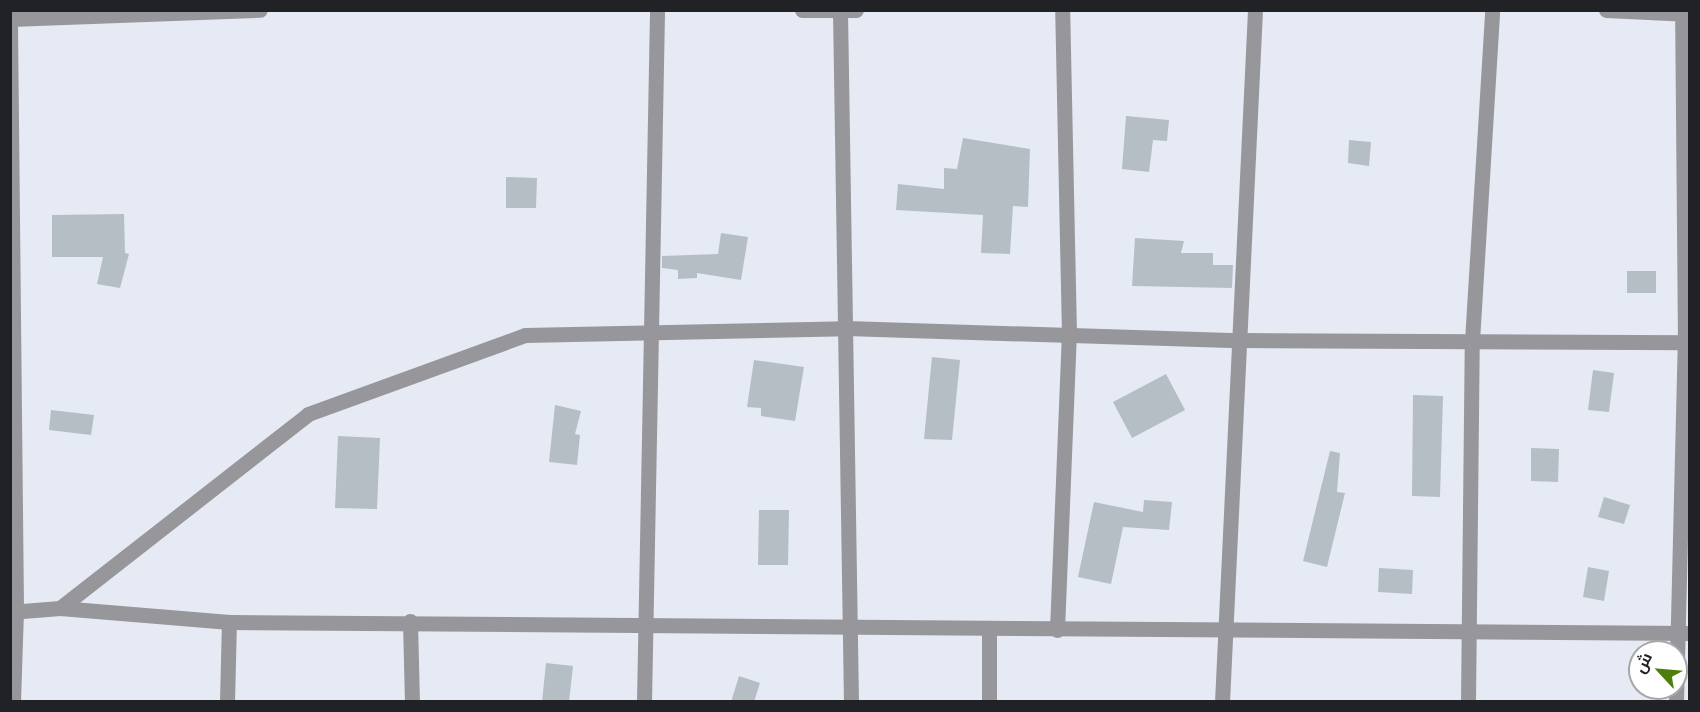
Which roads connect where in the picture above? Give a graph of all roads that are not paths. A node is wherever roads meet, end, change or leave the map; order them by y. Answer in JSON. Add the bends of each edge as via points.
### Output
{"nodes":[{"id":1,"x":260,"y":10,"type":"edge"},
{"id":2,"x":657,"y":10,"type":"edge"},
{"id":3,"x":802,"y":10,"type":"edge"},
{"id":4,"x":856,"y":10,"type":"edge"},
{"id":5,"x":1062,"y":10,"type":"edge"},
{"id":6,"x":1255,"y":10,"type":"edge"},
{"id":7,"x":1492,"y":10,"type":"edge"},
{"id":8,"x":1606,"y":10,"type":"edge"},
{"id":9,"x":234,"y":11,"type":"edge"},
{"id":10,"x":840,"y":11,"type":"edge"},
{"id":11,"x":1684,"y":13,"type":"edge"},
{"id":12,"x":10,"y":19,"type":"edge"},
{"id":13,"x":10,"y":25,"type":"edge"},
{"id":14,"x":12,"y":250,"type":"edge"},
{"id":15,"x":846,"y":328,"type":"junction"},
{"id":16,"x":650,"y":333,"type":"junction"},
{"id":17,"x":1069,"y":335,"type":"junction"},
{"id":18,"x":1238,"y":340,"type":"junction"},
{"id":19,"x":1472,"y":341,"type":"junction"},
{"id":20,"x":1688,"y":342,"type":"edge"},
{"id":21,"x":60,"y":608,"type":"junction"},
{"id":22,"x":13,"y":611,"type":"edge"},
{"id":23,"x":410,"y":621,"type":"junction"},
{"id":24,"x":229,"y":622,"type":"junction"},
{"id":25,"x":643,"y":624,"type":"junction"},
{"id":26,"x":851,"y":627,"type":"junction"},
{"id":27,"x":989,"y":629,"type":"junction"},
{"id":28,"x":1057,"y":630,"type":"junction"},
{"id":29,"x":1223,"y":632,"type":"junction"},
{"id":30,"x":1470,"y":632,"type":"junction"},
{"id":31,"x":1683,"y":633,"type":"edge"},
{"id":32,"x":13,"y":702,"type":"edge"},
{"id":33,"x":227,"y":702,"type":"edge"},
{"id":34,"x":412,"y":702,"type":"edge"},
{"id":35,"x":644,"y":702,"type":"edge"},
{"id":36,"x":851,"y":702,"type":"edge"},
{"id":37,"x":989,"y":702,"type":"edge"},
{"id":38,"x":1222,"y":702,"type":"edge"},
{"id":39,"x":1468,"y":702,"type":"edge"},
{"id":40,"x":1676,"y":702,"type":"edge"}],
"edges":[{"from":1,"to":9,"type":"street"},
{"from":2,"to":16,"type":"street"},
{"from":3,"to":10,"type":"street"},
{"from":4,"to":10,"type":"street"},
{"from":5,"to":17,"type":"street"},
{"from":6,"to":18,"type":"street"},
{"from":7,"to":19,"type":"street"},
{"from":8,"to":11,"type":"street"},
{"from":9,"to":12,"type":"street"},
{"from":10,"to":15,"type":"street"},
{"from":11,"to":20,"type":"street"},
{"from":13,"to":14,"type":"street"},
{"from":14,"to":22,"type":"street"},
{"from":15,"to":16,"type":"street"},
{"from":15,"to":17,"type":"street"},
{"from":15,"to":26,"type":"street"},
{"from":16,"to":21,"type":"street","via":[[525,335],[308,414]]},
{"from":16,"to":25,"type":"street"},
{"from":17,"to":18,"type":"street"},
{"from":17,"to":28,"type":"street"},
{"from":18,"to":19,"type":"street"},
{"from":18,"to":29,"type":"street"},
{"from":19,"to":20,"type":"street"},
{"from":19,"to":30,"type":"street"},
{"from":20,"to":31,"type":"street"},
{"from":21,"to":22,"type":"street"},
{"from":21,"to":24,"type":"street"},
{"from":22,"to":32,"type":"street"},
{"from":23,"to":24,"type":"street"},
{"from":23,"to":25,"type":"street"},
{"from":23,"to":34,"type":"street"},
{"from":24,"to":33,"type":"street"},
{"from":25,"to":26,"type":"street"},
{"from":25,"to":35,"type":"street"},
{"from":26,"to":27,"type":"street"},
{"from":26,"to":36,"type":"street"},
{"from":27,"to":28,"type":"street"},
{"from":27,"to":37,"type":"street"},
{"from":28,"to":29,"type":"street"},
{"from":29,"to":30,"type":"street"},
{"from":29,"to":38,"type":"street"},
{"from":30,"to":31,"type":"street"},
{"from":30,"to":39,"type":"street"},
{"from":31,"to":40,"type":"street"}]}
